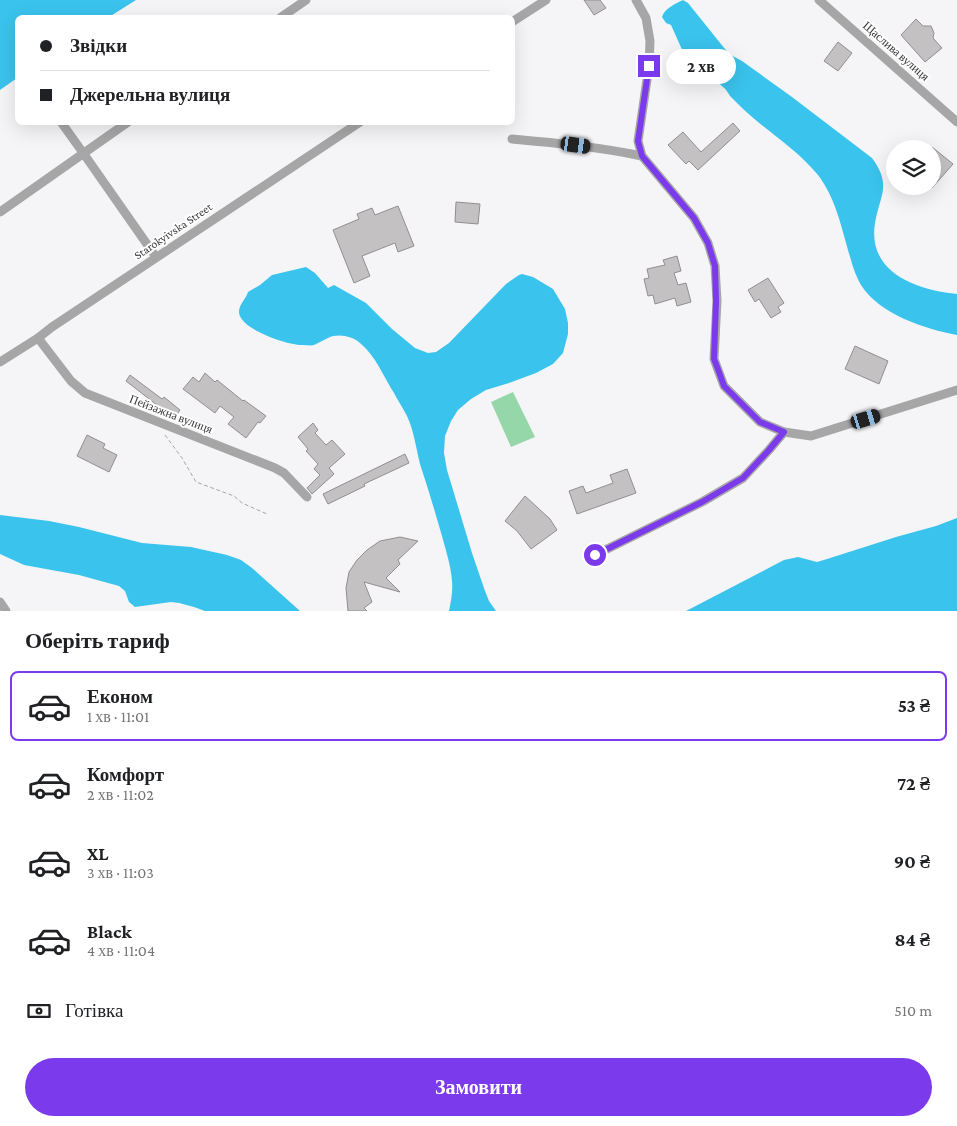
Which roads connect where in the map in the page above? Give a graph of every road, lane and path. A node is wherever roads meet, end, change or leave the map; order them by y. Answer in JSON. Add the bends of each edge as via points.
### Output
{"nodes":[{"id":1,"x":306,"y":0,"type":"edge"},
{"id":2,"x":546,"y":0,"type":"edge"},
{"id":3,"x":636,"y":0,"type":"edge"},
{"id":4,"x":819,"y":0,"type":"edge"},
{"id":5,"x":284,"y":15,"type":"edge"},
{"id":6,"x":515,"y":20,"type":"edge"},
{"id":7,"x":957,"y":122,"type":"edge"},
{"id":8,"x":63,"y":125,"type":"edge"},
{"id":9,"x":124,"y":125,"type":"edge"},
{"id":10,"x":355,"y":125,"type":"edge"},
{"id":11,"x":512,"y":140,"type":"dead end"},
{"id":12,"x":85,"y":155,"type":"junction"},
{"id":13,"x":642,"y":156,"type":"junction"},
{"id":14,"x":0,"y":212,"type":"edge"},
{"id":15,"x":156,"y":257,"type":"junction"},
{"id":16,"x":38,"y":338,"type":"junction"},
{"id":17,"x":0,"y":362,"type":"edge"},
{"id":18,"x":957,"y":390,"type":"edge"},
{"id":19,"x":161,"y":424,"type":"junction"},
{"id":20,"x":784,"y":432,"type":"junction"},
{"id":21,"x":307,"y":497,"type":"dead end"},
{"id":22,"x":267,"y":514,"type":"dead end"},
{"id":23,"x":595,"y":555,"type":"dead end"},
{"id":24,"x":0,"y":602,"type":"edge"},
{"id":25,"x":6,"y":611,"type":"edge"}],
"edges":[{"from":1,"to":5,"type":"street"},
{"from":2,"to":6,"type":"street"},
{"from":3,"to":13,"type":"street","via":[[646,18],[650,41],[638,141]]},
{"from":4,"to":7,"type":"street","name":"Щаслива вулиця"},
{"from":8,"to":12,"type":"street"},
{"from":9,"to":12,"type":"street"},
{"from":10,"to":15,"type":"street","name":"Starokyivska Street"},
{"from":11,"to":13,"type":"street","via":[[576,145]]},
{"from":12,"to":14,"type":"street"},
{"from":12,"to":15,"type":"street"},
{"from":13,"to":20,"type":"street","via":[[694,218],[708,243],[715,266],[714,359],[724,386],[760,422]]},
{"from":15,"to":16,"type":"street","name":"Starokyivska Street"},
{"from":16,"to":17,"type":"street","name":"Starokyivska Street"},
{"from":16,"to":19,"type":"street","name":"Пейзажна вулиця","via":[[71,381],[85,393]]},
{"from":18,"to":20,"type":"street","via":[[811,436]]},
{"from":19,"to":21,"type":"street","name":"Пейзажна вулиця","via":[[275,468]]},
{"from":19,"to":22,"type":"path","via":[[196,482],[234,496]]},
{"from":20,"to":23,"type":"street","via":[[743,478]]},
{"from":24,"to":25,"type":"street"}]}
